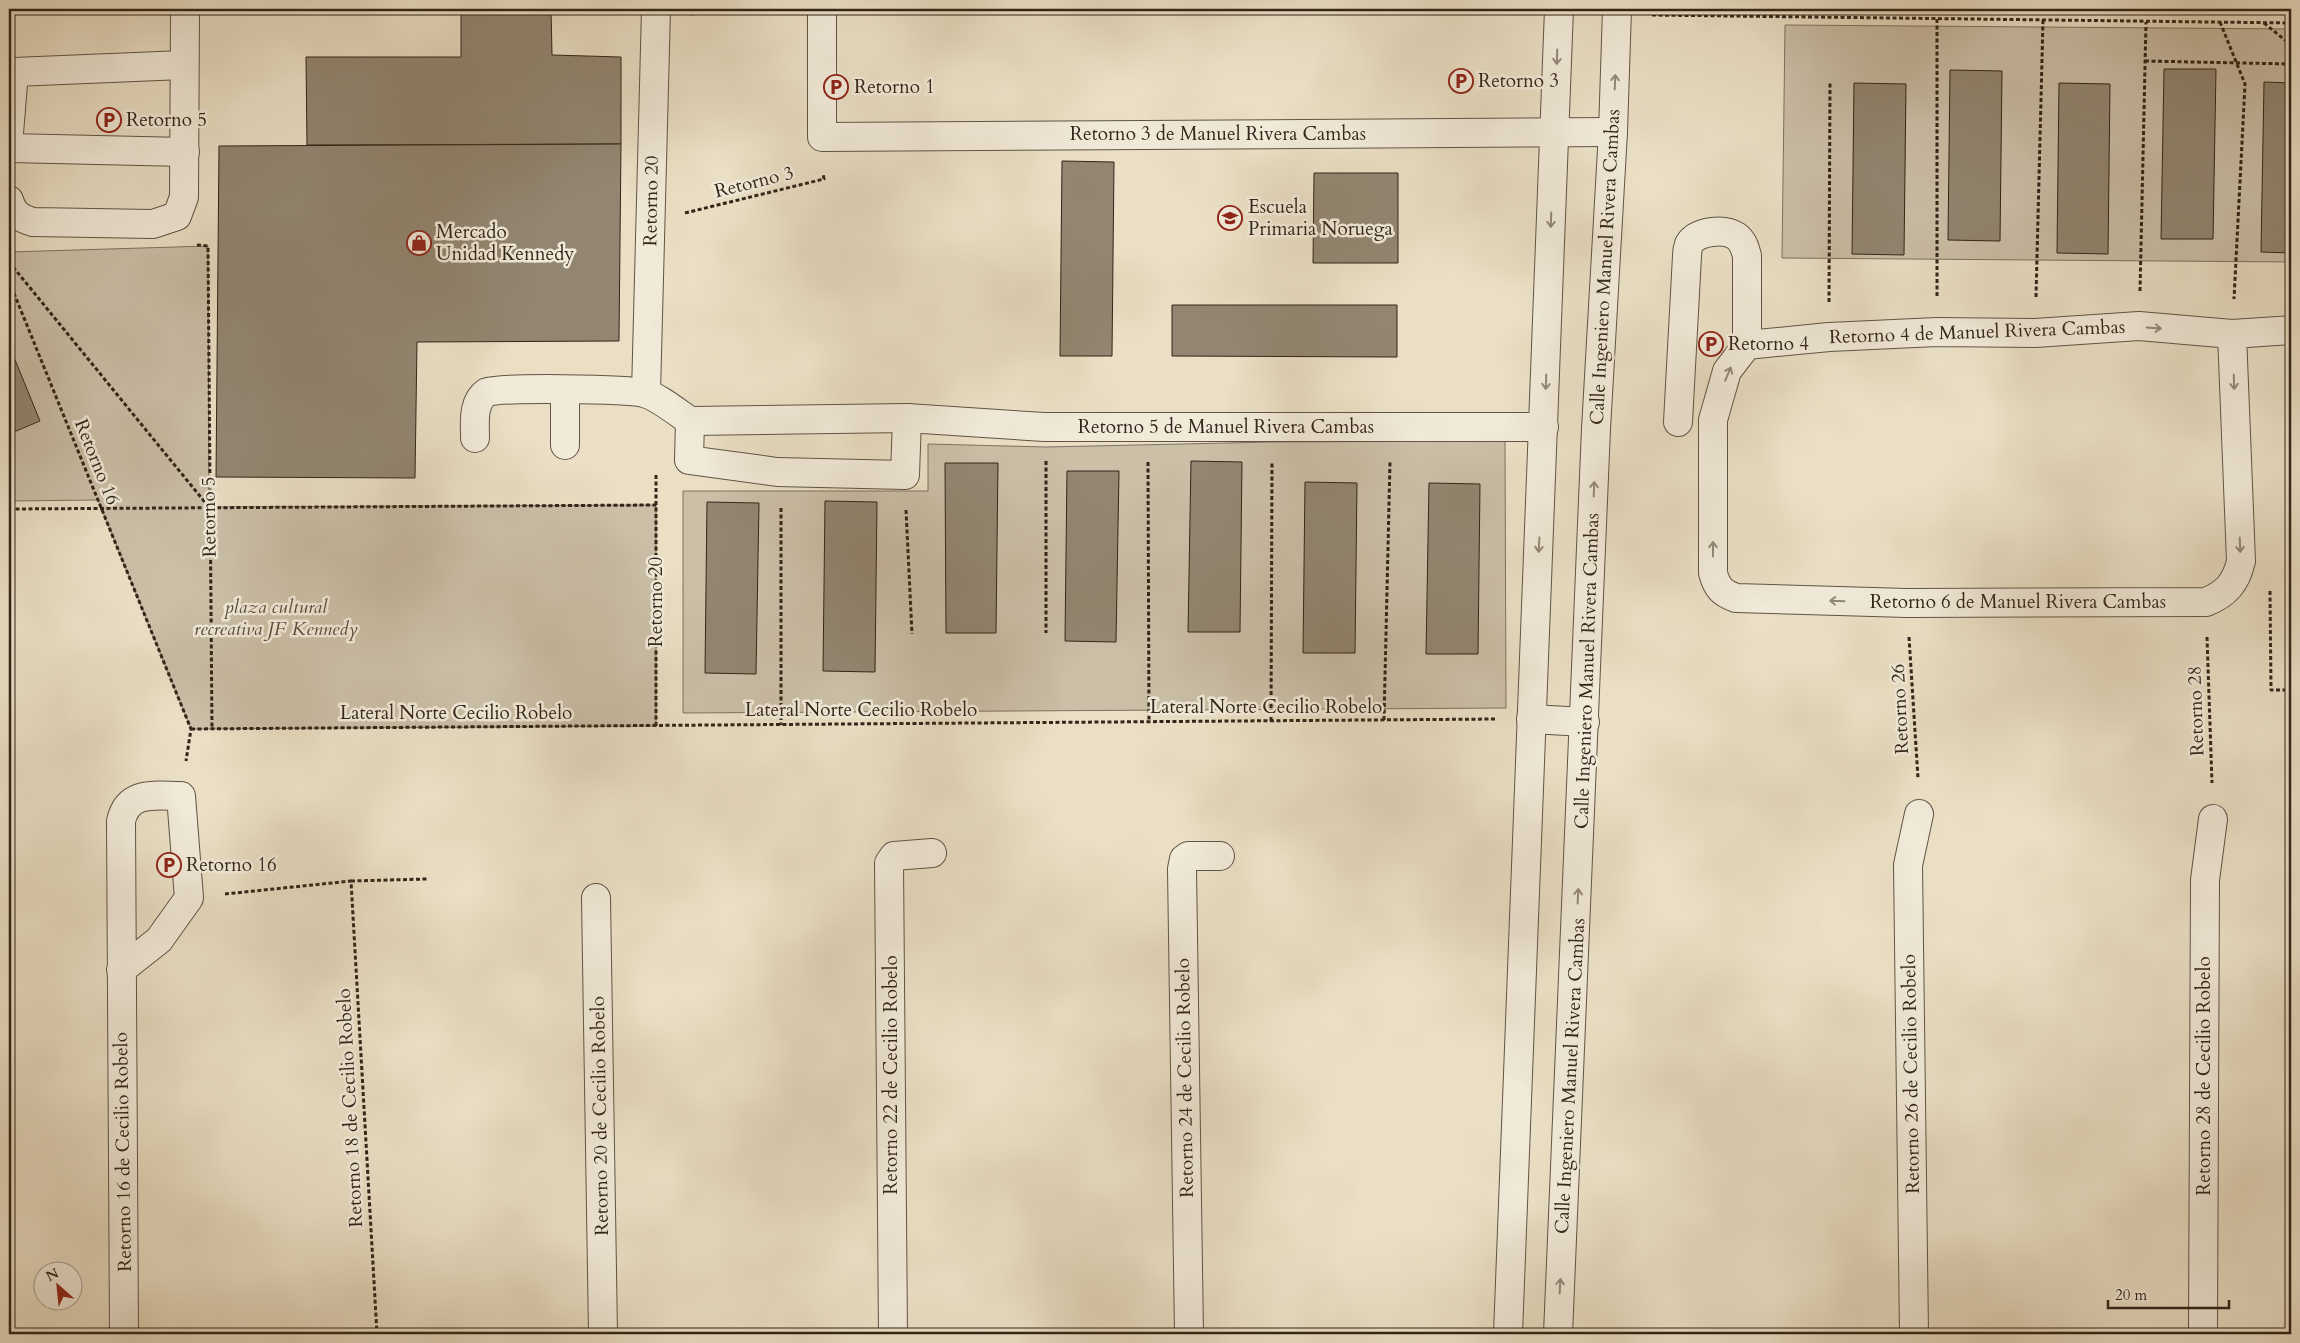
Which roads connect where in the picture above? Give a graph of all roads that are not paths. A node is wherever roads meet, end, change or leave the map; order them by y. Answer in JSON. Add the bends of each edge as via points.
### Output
{"nodes":[{"id":1,"x":185,"y":9,"type":"edge"},
{"id":2,"x":656,"y":9,"type":"edge"},
{"id":3,"x":822,"y":9,"type":"edge"},
{"id":4,"x":1559,"y":9,"type":"edge"},
{"id":5,"x":1617,"y":12,"type":"edge"},
{"id":6,"x":183,"y":65,"type":"junction"},
{"id":7,"x":1554,"y":131,"type":"junction"},
{"id":8,"x":1613,"y":132,"type":"junction"},
{"id":9,"x":9,"y":133,"type":"edge"},
{"id":10,"x":9,"y":148,"type":"edge"},
{"id":11,"x":185,"y":152,"type":"junction"},
{"id":12,"x":9,"y":200,"type":"edge"},
{"id":13,"x":2291,"y":330,"type":"edge"},
{"id":14,"x":2232,"y":334,"type":"junction"},
{"id":15,"x":1747,"y":345,"type":"junction"},
{"id":16,"x":565,"y":391,"type":"junction"},
{"id":17,"x":646,"y":393,"type":"junction"},
{"id":18,"x":907,"y":418,"type":"junction"},
{"id":19,"x":690,"y":421,"type":"junction"},
{"id":20,"x":1678,"y":422,"type":"dead end"},
{"id":21,"x":1544,"y":427,"type":"junction"},
{"id":22,"x":475,"y":438,"type":"dead end"},
{"id":23,"x":566,"y":445,"type":"dead end"},
{"id":24,"x":1531,"y":719,"type":"junction"},
{"id":25,"x":1585,"y":722,"type":"junction"},
{"id":26,"x":1919,"y":814,"type":"road end"},
{"id":27,"x":2213,"y":819,"type":"road end"},
{"id":28,"x":932,"y":853,"type":"dead end"},
{"id":29,"x":1220,"y":856,"type":"dead end"},
{"id":30,"x":596,"y":898,"type":"dead end"},
{"id":31,"x":121,"y":970,"type":"junction"},
{"id":32,"x":124,"y":1334,"type":"edge"},
{"id":33,"x":603,"y":1334,"type":"edge"},
{"id":34,"x":893,"y":1334,"type":"edge"},
{"id":35,"x":1189,"y":1334,"type":"edge"},
{"id":36,"x":1508,"y":1334,"type":"edge"},
{"id":37,"x":1558,"y":1334,"type":"edge"},
{"id":38,"x":1914,"y":1334,"type":"edge"},
{"id":39,"x":2203,"y":1334,"type":"edge"}],
"edges":[{"from":1,"to":6,"type":"street"},
{"from":2,"to":17,"type":"street","name":"Retorno 20"},
{"from":3,"to":7,"type":"street","name":"Retorno 3 de Manuel Rivera Cambas","via":[[822,137]]},
{"from":4,"to":7,"type":"street","one_way":true},
{"from":8,"to":5,"type":"street","name":"Calle Ingeniero Manuel Rivera Cambas","one_way":true},
{"from":6,"to":9,"type":"street","via":[[14,72]]},
{"from":6,"to":11,"type":"street"},
{"from":7,"to":8,"type":"street","name":"Retorno 3 de Manuel Rivera Cambas"},
{"from":7,"to":21,"type":"street","one_way":true},
{"from":25,"to":8,"type":"street","name":"Calle Ingeniero Manuel Rivera Cambas","one_way":true,"via":[[1596,428]]},
{"from":10,"to":11,"type":"street"},
{"from":11,"to":12,"type":"street","via":[[182,207],[177,216],[166,221],[153,224],[32,222],[21,219],[12,210]]},
{"from":13,"to":14,"type":"street","name":"Retorno 4 de Manuel Rivera Cambas"},
{"from":15,"to":14,"type":"street","name":"Retorno 4 de Manuel Rivera Cambas","one_way":true,"via":[[1828,337],[2139,326]]},
{"from":14,"to":15,"type":"street","name":"Retorno 6 de Manuel Rivera Cambas","one_way":true,"via":[[2241,561],[2231,586],[2206,602],[1907,603],[1736,598],[1724,594],[1716,585],[1713,573],[1714,420],[1727,371]]},
{"from":15,"to":20,"type":"street","via":[[1747,256],[1744,244],[1735,235],[1723,232],[1699,235],[1690,244],[1686,256]]},
{"from":16,"to":17,"type":"street"},
{"from":16,"to":22,"type":"street","via":[[500,389],[488,392],[479,401],[475,414]]},
{"from":16,"to":23,"type":"street"},
{"from":17,"to":19,"type":"street"},
{"from":18,"to":19,"type":"street","name":"Retorno 5 de Manuel Rivera Cambas"},
{"from":18,"to":19,"type":"street","via":[[905,475],[777,472],[689,460]]},
{"from":18,"to":21,"type":"street","name":"Retorno 5 de Manuel Rivera Cambas","via":[[1044,427]]},
{"from":21,"to":24,"type":"street","one_way":true},
{"from":24,"to":25,"type":"street"},
{"from":24,"to":36,"type":"street"},
{"from":37,"to":25,"type":"street","name":"Calle Ingeniero Manuel Rivera Cambas","one_way":true},
{"from":26,"to":38,"type":"street","name":"Retorno 26 de Cecilio Robelo","via":[[1908,865]]},
{"from":27,"to":39,"type":"street","name":"Retorno 28 de Cecilio Robelo","via":[[2205,880]]},
{"from":28,"to":34,"type":"street","name":"Retorno 22 de Cecilio Robelo","via":[[894,856],[889,863]]},
{"from":29,"to":35,"type":"street","name":"Retorno 24 de Cecilio Robelo","via":[[1188,856],[1182,869]]},
{"from":30,"to":33,"type":"street","name":"Retorno 20 de Cecilio Robelo"},
{"from":31,"to":31,"type":"street","name":"Retorno 16 de Cecilio Robelo","via":[[159,940],[189,898],[181,796],[144,796],[132,800],[124,809],[121,821]]},
{"from":31,"to":32,"type":"street","name":"Retorno 16 de Cecilio Robelo"}]}
